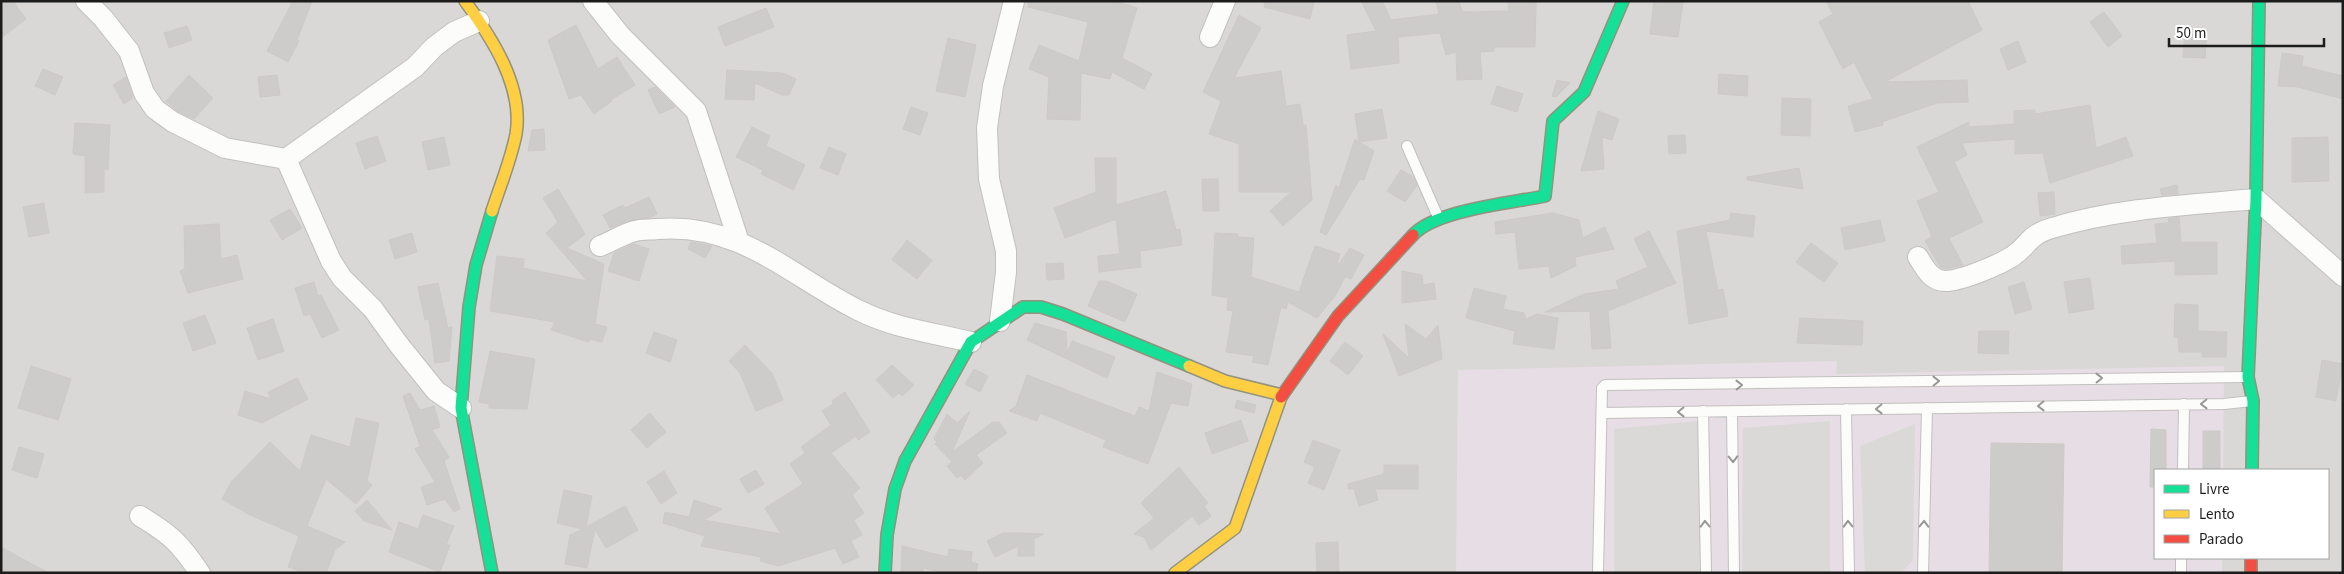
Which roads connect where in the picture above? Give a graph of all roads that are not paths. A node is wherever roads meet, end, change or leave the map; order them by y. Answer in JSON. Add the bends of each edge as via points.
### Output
{"nodes":[{"id":1,"x":86,"y":1,"type":"edge"},
{"id":2,"x":465,"y":1,"type":"edge"},
{"id":3,"x":593,"y":1,"type":"edge"},
{"id":4,"x":1014,"y":1,"type":"edge"},
{"id":5,"x":1225,"y":1,"type":"edge"},
{"id":6,"x":1623,"y":1,"type":"edge"},
{"id":7,"x":2260,"y":1,"type":"edge"},
{"id":8,"x":479,"y":21,"type":"junction"},
{"id":9,"x":1210,"y":37,"type":"dead end"},
{"id":10,"x":1407,"y":146,"type":"dead end"},
{"id":11,"x":286,"y":159,"type":"junction"},
{"id":12,"x":2256,"y":199,"type":"junction"},
{"id":13,"x":1439,"y":218,"type":"junction"},
{"id":14,"x":739,"y":242,"type":"junction"},
{"id":15,"x":600,"y":246,"type":"dead end"},
{"id":16,"x":1918,"y":257,"type":"dead end"},
{"id":17,"x":2343,"y":276,"type":"edge"},
{"id":18,"x":1000,"y":321,"type":"junction"},
{"id":19,"x":971,"y":342,"type":"junction"},
{"id":20,"x":2248,"y":377,"type":"junction"},
{"id":21,"x":1282,"y":395,"type":"junction"},
{"id":22,"x":2253,"y":401,"type":"junction"},
{"id":23,"x":2184,"y":404,"type":"junction"},
{"id":24,"x":461,"y":408,"type":"junction"},
{"id":25,"x":1927,"y":408,"type":"junction"},
{"id":26,"x":1846,"y":409,"type":"junction"},
{"id":27,"x":1703,"y":411,"type":"junction"},
{"id":28,"x":1732,"y":411,"type":"junction"},
{"id":29,"x":1602,"y":412,"type":"junction"},
{"id":30,"x":2182,"y":469,"type":"edge"},
{"id":31,"x":2252,"y":469,"type":"edge"},
{"id":32,"x":140,"y":516,"type":"dead end"},
{"id":33,"x":2181,"y":559,"type":"edge"},
{"id":34,"x":2251,"y":559,"type":"edge"},
{"id":35,"x":200,"y":573,"type":"edge"},
{"id":36,"x":492,"y":573,"type":"edge"},
{"id":37,"x":885,"y":573,"type":"edge"},
{"id":38,"x":1175,"y":573,"type":"edge"},
{"id":39,"x":1598,"y":573,"type":"edge"},
{"id":40,"x":1706,"y":573,"type":"edge"},
{"id":41,"x":1734,"y":573,"type":"edge"},
{"id":42,"x":1849,"y":573,"type":"edge"},
{"id":43,"x":1923,"y":573,"type":"edge"},
{"id":44,"x":2180,"y":573,"type":"edge"},
{"id":45,"x":2251,"y":573,"type":"edge"}],
"edges":[{"from":1,"to":11,"type":"street","via":[[129,51],[144,94],[154,109],[225,148]]},
{"from":2,"to":8,"type":"street"},
{"from":3,"to":14,"type":"street","via":[[620,35],[696,111]]},
{"from":4,"to":18,"type":"street","via":[[992,86],[987,128],[989,179],[1006,251]]},
{"from":5,"to":9,"type":"street"},
{"from":6,"to":13,"type":"street","via":[[1584,92],[1553,121],[1546,196]]},
{"from":7,"to":12,"type":"street"},
{"from":8,"to":11,"type":"street","via":[[454,32],[415,67]]},
{"from":8,"to":24,"type":"street","via":[[506,64],[512,84],[516,133],[476,265]]},
{"from":10,"to":13,"type":"lane"},
{"from":11,"to":24,"type":"street","via":[[331,261],[342,278],[373,309],[436,391]]},
{"from":12,"to":16,"type":"street","via":[[2100,216],[2052,228],[2033,235],[2013,256],[1967,277],[1944,281],[1930,276]]},
{"from":12,"to":17,"type":"street"},
{"from":12,"to":20,"type":"street"},
{"from":13,"to":21,"type":"street","via":[[1419,229],[1338,316]]},
{"from":14,"to":15,"type":"street","via":[[706,230],[672,228],[635,231]]},
{"from":14,"to":19,"type":"street","via":[[858,310],[887,322]]},
{"from":18,"to":19,"type":"street"},
{"from":18,"to":21,"type":"street","via":[[1023,307],[1041,307],[1224,381]]},
{"from":19,"to":37,"type":"street","via":[[932,409],[894,489],[886,535]]},
{"from":20,"to":22,"type":"street"},
{"from":29,"to":20,"type":"lane","one_way":true,"via":[[1603,386]]},
{"from":21,"to":38,"type":"street","via":[[1235,528]]},
{"from":22,"to":23,"type":"lane","one_way":true},
{"from":22,"to":31,"type":"street"},
{"from":23,"to":25,"type":"lane","one_way":true},
{"from":23,"to":30,"type":"lane"},
{"from":24,"to":36,"type":"street"},
{"from":25,"to":26,"type":"lane","one_way":true},
{"from":43,"to":25,"type":"lane","one_way":true},
{"from":26,"to":28,"type":"lane"},
{"from":42,"to":26,"type":"lane","one_way":true},
{"from":27,"to":28,"type":"lane"},
{"from":27,"to":29,"type":"lane","one_way":true},
{"from":40,"to":27,"type":"lane","one_way":true},
{"from":28,"to":41,"type":"lane","one_way":true},
{"from":29,"to":39,"type":"lane"},
{"from":32,"to":35,"type":"street","via":[[170,534]]},
{"from":33,"to":44,"type":"lane"},
{"from":34,"to":45,"type":"street"}]}
